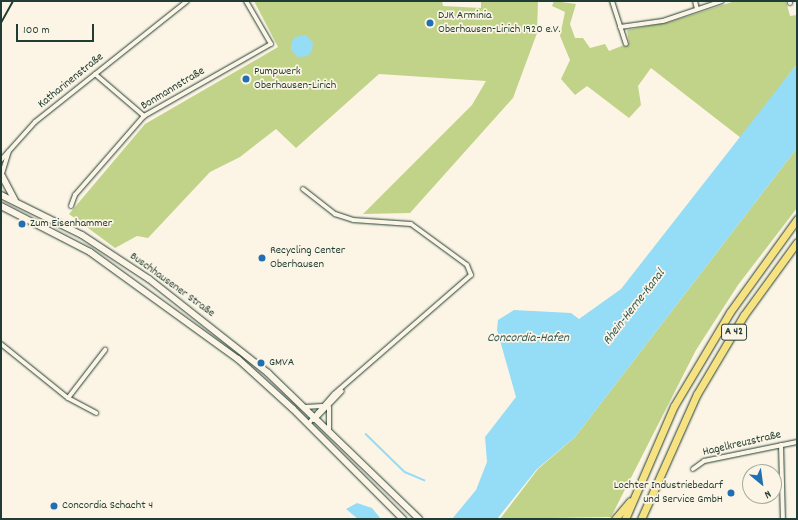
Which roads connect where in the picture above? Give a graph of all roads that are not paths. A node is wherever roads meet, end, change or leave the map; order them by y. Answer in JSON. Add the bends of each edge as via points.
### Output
{"nodes":[{"id":1,"x":187,"y":1,"type":"edge"},
{"id":2,"x":246,"y":1,"type":"edge"},
{"id":3,"x":612,"y":1,"type":"edge"},
{"id":4,"x":695,"y":1,"type":"edge"},
{"id":5,"x":722,"y":1,"type":"edge"},
{"id":6,"x":697,"y":10,"type":"junction"},
{"id":7,"x":620,"y":27,"type":"junction"},
{"id":8,"x":626,"y":44,"type":"dead end"},
{"id":9,"x":95,"y":74,"type":"junction"},
{"id":10,"x":144,"y":116,"type":"junction"},
{"id":11,"x":9,"y":150,"type":"junction"},
{"id":12,"x":1,"y":160,"type":"edge"},
{"id":13,"x":1,"y":176,"type":"edge"},
{"id":14,"x":303,"y":188,"type":"dead end"},
{"id":15,"x":1,"y":195,"type":"edge"},
{"id":16,"x":15,"y":200,"type":"junction"},
{"id":17,"x":1,"y":206,"type":"edge"},
{"id":18,"x":71,"y":206,"type":"dead end"},
{"id":19,"x":797,"y":219,"type":"edge"},
{"id":20,"x":797,"y":242,"type":"edge"},
{"id":21,"x":1,"y":344,"type":"edge"},
{"id":22,"x":105,"y":350,"type":"dead end"},
{"id":23,"x":345,"y":387,"type":"junction"},
{"id":24,"x":68,"y":398,"type":"junction"},
{"id":25,"x":322,"y":406,"type":"junction"},
{"id":26,"x":330,"y":406,"type":"junction"},
{"id":27,"x":305,"y":407,"type":"junction"},
{"id":28,"x":96,"y":413,"type":"dead end"},
{"id":29,"x":316,"y":416,"type":"junction"},
{"id":30,"x":308,"y":424,"type":"junction"},
{"id":31,"x":329,"y":429,"type":"junction"},
{"id":32,"x":797,"y":442,"type":"edge"},
{"id":33,"x":781,"y":445,"type":"junction"},
{"id":34,"x":693,"y":469,"type":"dead end"},
{"id":35,"x":633,"y":498,"type":"junction"},
{"id":36,"x":403,"y":519,"type":"edge"},
{"id":37,"x":419,"y":519,"type":"edge"},
{"id":38,"x":615,"y":519,"type":"edge"},
{"id":39,"x":625,"y":519,"type":"edge"},
{"id":40,"x":641,"y":519,"type":"edge"},
{"id":41,"x":783,"y":519,"type":"edge"}],
"edges":[{"from":1,"to":9,"type":"street","name":"Katharinenstraße"},
{"from":2,"to":10,"type":"street","name":"Bonmannstraße","via":[[271,44]]},
{"from":3,"to":7,"type":"street"},
{"from":4,"to":6,"type":"street"},
{"from":5,"to":6,"type":"street"},
{"from":6,"to":7,"type":"street","via":[[663,21]]},
{"from":7,"to":8,"type":"street"},
{"from":9,"to":10,"type":"street"},
{"from":9,"to":11,"type":"street","name":"Katharinenstraße","via":[[35,122]]},
{"from":10,"to":18,"type":"street","name":"Bonmannstraße","via":[[75,195]]},
{"from":11,"to":12,"type":"street","name":"Katharinenstraße"},
{"from":11,"to":13,"type":"street","name":"Katharinenstraße"},
{"from":13,"to":16,"type":"main road"},
{"from":14,"to":23,"type":"street","via":[[335,214],[352,220],[412,224],[467,265],[470,278]]},
{"from":15,"to":16,"type":"main road","name":"Buschhausener Straße"},
{"from":16,"to":27,"type":"main road","name":"Buschhausener Straße","via":[[82,235],[149,279],[268,373]]},
{"from":17,"to":30,"type":"main road","name":"Buschhausener Straße","via":[[52,230],[108,264],[238,359]]},
{"from":19,"to":35,"type":"highway","number":"A 42","via":[[739,299],[698,363],[661,431]]},
{"from":20,"to":40,"type":"highway","number":"A 42","via":[[744,315],[697,394]]},
{"from":21,"to":24,"type":"street"},
{"from":22,"to":24,"type":"street"},
{"from":23,"to":25,"type":"street"},
{"from":23,"to":26,"type":"street"},
{"from":24,"to":28,"type":"street"},
{"from":25,"to":27,"type":"street"},
{"from":25,"to":29,"type":"street"},
{"from":26,"to":29,"type":"street"},
{"from":26,"to":31,"type":"street"},
{"from":27,"to":29,"type":"main road","name":"Buschhausener Straße"},
{"from":29,"to":30,"type":"street"},
{"from":29,"to":31,"type":"main road","name":"Buschhausener Straße"},
{"from":30,"to":36,"type":"main road","name":"Buschhausener Straße"},
{"from":31,"to":37,"type":"main road","name":"Buschhausener Straße"},
{"from":32,"to":33,"type":"street","name":"Hagelkreuzstraße"},
{"from":33,"to":34,"type":"street","name":"Hagelkreuzstraße","via":[[704,461]]},
{"from":33,"to":41,"type":"street"},
{"from":35,"to":38,"type":"highway"},
{"from":35,"to":39,"type":"highway","number":"A 42"}]}
